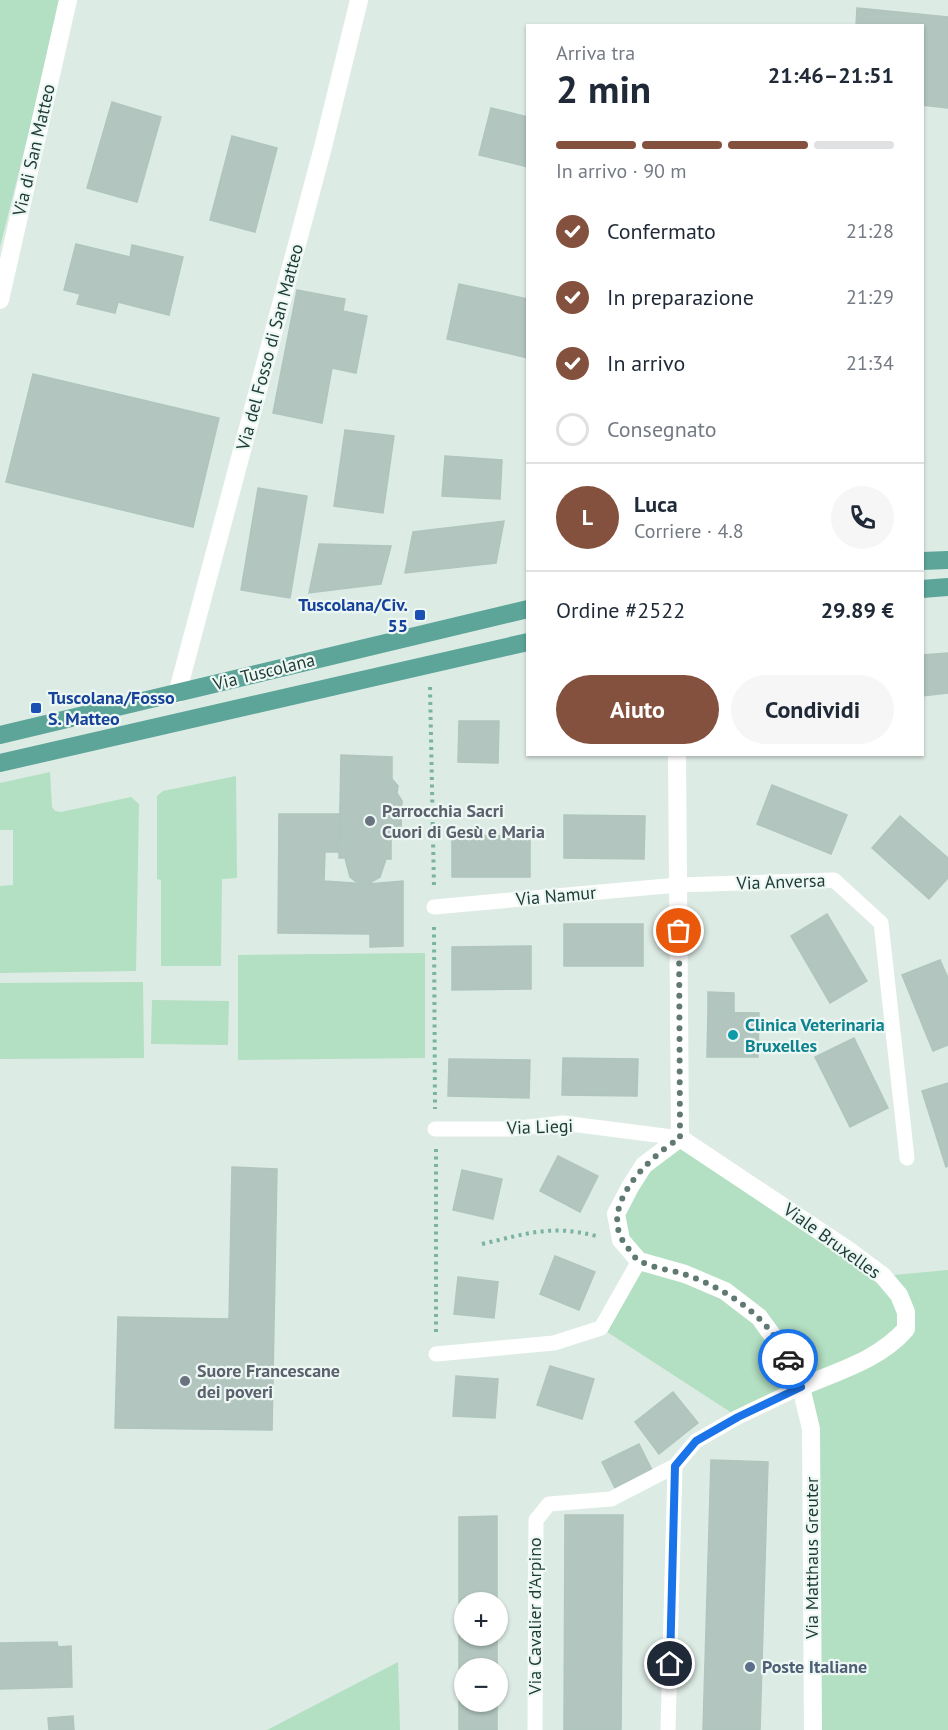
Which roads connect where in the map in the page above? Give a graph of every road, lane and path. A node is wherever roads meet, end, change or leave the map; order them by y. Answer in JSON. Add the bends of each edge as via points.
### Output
{"nodes":[{"id":1,"x":68,"y":0,"type":"edge"},
{"id":2,"x":359,"y":0,"type":"edge"},
{"id":3,"x":0,"y":300,"type":"edge"},
{"id":4,"x":948,"y":560,"type":"edge"},
{"id":5,"x":924,"y":561,"type":"edge"},
{"id":6,"x":948,"y":587,"type":"edge"},
{"id":7,"x":924,"y":589,"type":"edge"},
{"id":8,"x":526,"y":609,"type":"edge"},
{"id":9,"x":526,"y":642,"type":"edge"},
{"id":10,"x":429,"y":663,"type":"junction"},
{"id":11,"x":177,"y":694,"type":"junction"},
{"id":12,"x":0,"y":735,"type":"edge"},
{"id":13,"x":677,"y":756,"type":"edge"},
{"id":14,"x":0,"y":763,"type":"edge"},
{"id":15,"x":678,"y":885,"type":"junction"},
{"id":16,"x":434,"y":907,"type":"junction"},
{"id":17,"x":435,"y":1129,"type":"junction"},
{"id":18,"x":680,"y":1138,"type":"junction"},
{"id":19,"x":907,"y":1158,"type":"dead end"},
{"id":20,"x":619,"y":1231,"type":"junction"},
{"id":21,"x":482,"y":1244,"type":"dead end"},
{"id":22,"x":639,"y":1261,"type":"junction"},
{"id":23,"x":436,"y":1354,"type":"joint"},
{"id":24,"x":801,"y":1387,"type":"junction"},
{"id":25,"x":675,"y":1466,"type":"junction"},
{"id":26,"x":535,"y":1730,"type":"edge"},
{"id":27,"x":668,"y":1730,"type":"edge"},
{"id":28,"x":813,"y":1730,"type":"edge"}],
"edges":[{"from":1,"to":3,"type":"street","name":"Via di San Matteo"},
{"from":2,"to":11,"type":"street","name":"Via del Fosso di San Matteo"},
{"from":4,"to":5,"type":"main road"},
{"from":6,"to":7,"type":"main road"},
{"from":8,"to":11,"type":"main road","name":"Via Tuscolana"},
{"from":9,"to":10,"type":"main road","name":"Via Tuscolana"},
{"from":10,"to":14,"type":"main road","name":"Via Tuscolana"},
{"from":10,"to":16,"type":"path"},
{"from":11,"to":12,"type":"main road","name":"Via Tuscolana"},
{"from":13,"to":15,"type":"street"},
{"from":15,"to":16,"type":"lane","name":"Via Namur"},
{"from":15,"to":18,"type":"street"},
{"from":15,"to":19,"type":"lane","name":"Via Anversa","via":[[834,880],[881,924]]},
{"from":16,"to":17,"type":"path"},
{"from":17,"to":18,"type":"lane","name":"Via Liegi","via":[[510,1129],[563,1123]]},
{"from":17,"to":23,"type":"path"},
{"from":18,"to":20,"type":"street","via":[[644,1165],[616,1214]]},
{"from":18,"to":24,"type":"street","name":"Viale Bruxelles","via":[[848,1250],[883,1276],[899,1295],[906,1312],[906,1329],[895,1342],[875,1356]]},
{"from":20,"to":21,"type":"path","via":[[596,1236],[569,1229],[540,1230]]},
{"from":20,"to":22,"type":"street","via":[[621,1240]]},
{"from":22,"to":23,"type":"lane","via":[[601,1329],[554,1343]]},
{"from":22,"to":24,"type":"street","via":[[725,1291],[759,1317],[783,1350]]},
{"from":24,"to":25,"type":"lane","name":"Via Cavalier d'Arpino","via":[[696,1441]]},
{"from":24,"to":28,"type":"street","name":"Via Matthaus Greuter","via":[[811,1429]]},
{"from":25,"to":26,"type":"lane","name":"Via Cavalier d'Arpino","via":[[611,1499],[549,1504],[536,1520]]},
{"from":25,"to":27,"type":"lane"}]}
